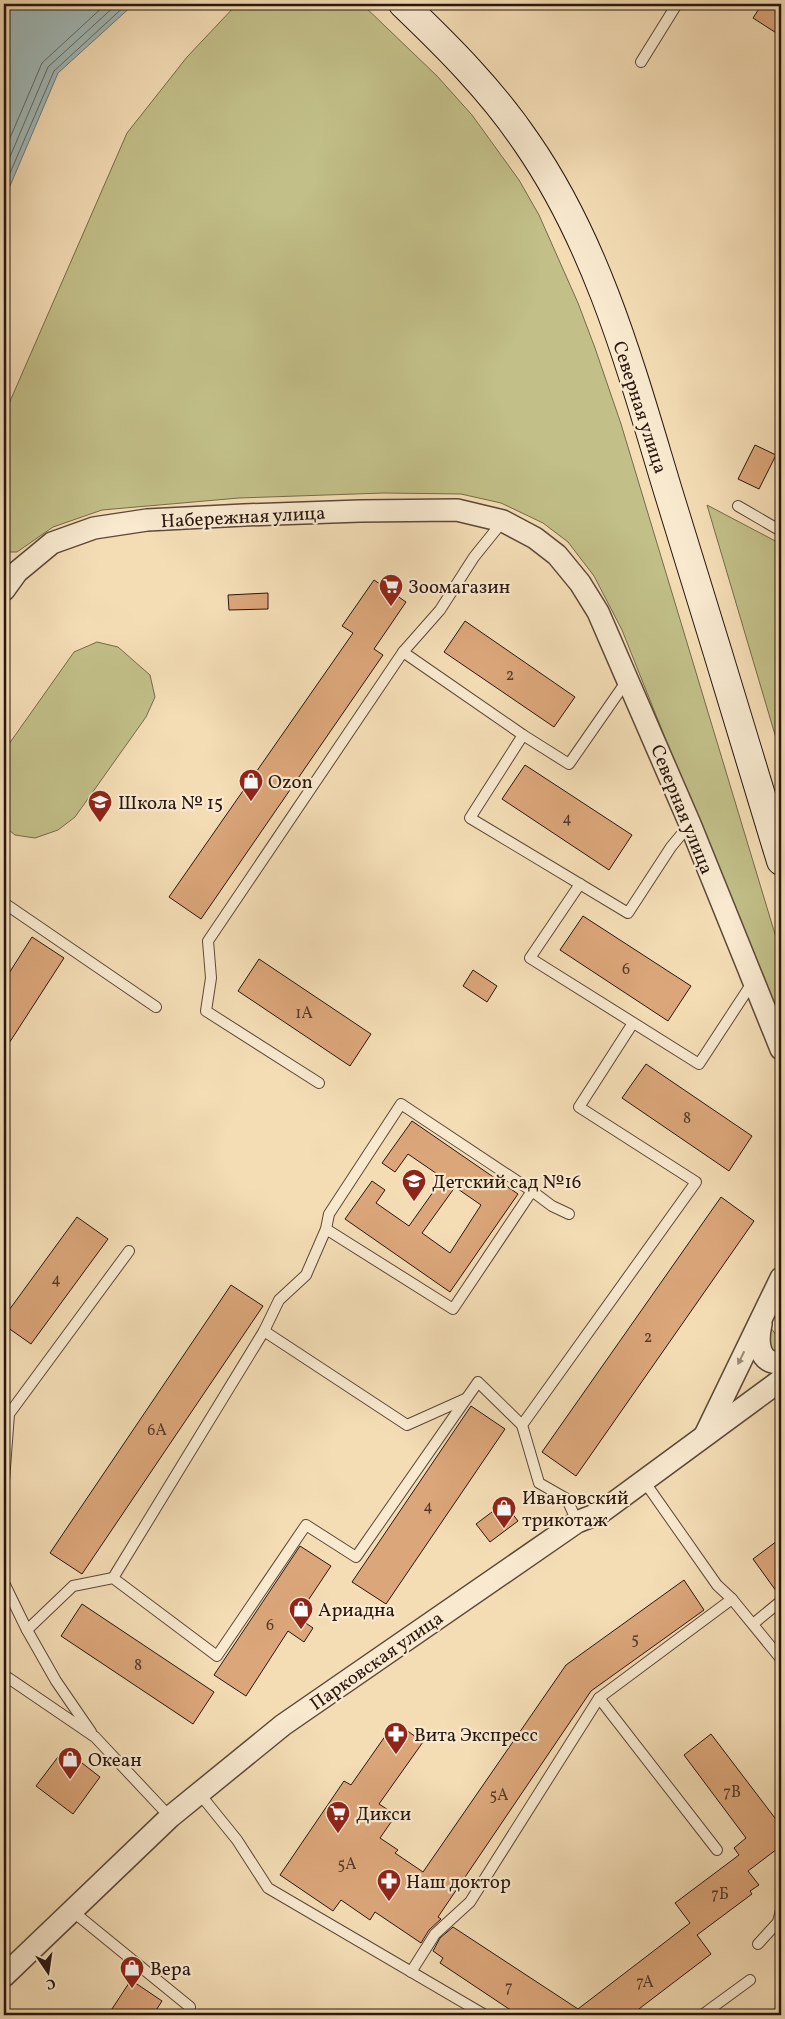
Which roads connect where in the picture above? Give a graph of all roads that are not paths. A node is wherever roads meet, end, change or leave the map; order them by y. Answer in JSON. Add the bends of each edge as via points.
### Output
{"nodes":[{"id":1,"x":403,"y":4,"type":"edge"},
{"id":2,"x":677,"y":4,"type":"edge"},
{"id":3,"x":641,"y":62,"type":"dead end"},
{"id":4,"x":738,"y":506,"type":"dead end"},
{"id":5,"x":503,"y":521,"type":"junction"},
{"id":6,"x":781,"y":531,"type":"edge"},
{"id":7,"x":4,"y":590,"type":"edge"},
{"id":8,"x":403,"y":652,"type":"junction"},
{"id":9,"x":629,"y":678,"type":"junction"},
{"id":10,"x":523,"y":735,"type":"junction"},
{"id":11,"x":690,"y":824,"type":"junction"},
{"id":12,"x":781,"y":861,"type":"edge"},
{"id":13,"x":580,"y":884,"type":"junction"},
{"id":14,"x":4,"y":903,"type":"edge"},
{"id":15,"x":754,"y":980,"type":"junction"},
{"id":16,"x":156,"y":1007,"type":"dead end"},
{"id":17,"x":633,"y":1023,"type":"junction"},
{"id":18,"x":781,"y":1049,"type":"edge"},
{"id":19,"x":319,"y":1083,"type":"dead end"},
{"id":20,"x":532,"y":1191,"type":"junction"},
{"id":21,"x":569,"y":1214,"type":"dead end"},
{"id":22,"x":326,"y":1229,"type":"junction"},
{"id":23,"x":129,"y":1251,"type":"dead end"},
{"id":24,"x":781,"y":1278,"type":"edge"},
{"id":25,"x":762,"y":1314,"type":"junction"},
{"id":26,"x":264,"y":1331,"type":"junction"},
{"id":27,"x":781,"y":1376,"type":"edge"},
{"id":28,"x":466,"y":1399,"type":"junction"},
{"id":29,"x":6,"y":1414,"type":"edge"},
{"id":30,"x":522,"y":1426,"type":"junction"},
{"id":31,"x":704,"y":1437,"type":"junction"},
{"id":32,"x":4,"y":1481,"type":"edge"},
{"id":33,"x":644,"y":1481,"type":"junction"},
{"id":34,"x":577,"y":1522,"type":"junction"},
{"id":35,"x":113,"y":1578,"type":"junction"},
{"id":36,"x":4,"y":1583,"type":"edge"},
{"id":37,"x":732,"y":1599,"type":"junction"},
{"id":38,"x":781,"y":1601,"type":"edge"},
{"id":39,"x":752,"y":1624,"type":"junction"},
{"id":40,"x":26,"y":1630,"type":"junction"},
{"id":41,"x":781,"y":1659,"type":"edge"},
{"id":42,"x":4,"y":1675,"type":"edge"},
{"id":43,"x":599,"y":1698,"type":"junction"},
{"id":44,"x":95,"y":1737,"type":"junction"},
{"id":45,"x":199,"y":1793,"type":"junction"},
{"id":46,"x":170,"y":1817,"type":"junction"},
{"id":47,"x":717,"y":1850,"type":"dead end"},
{"id":48,"x":71,"y":1910,"type":"junction"},
{"id":49,"x":781,"y":1910,"type":"edge"},
{"id":50,"x":758,"y":1944,"type":"dead end"},
{"id":51,"x":411,"y":1972,"type":"junction"},
{"id":52,"x":4,"y":1976,"type":"edge"},
{"id":53,"x":750,"y":1980,"type":"dead end"},
{"id":54,"x":187,"y":2015,"type":"edge"},
{"id":55,"x":485,"y":2015,"type":"edge"},
{"id":56,"x":702,"y":2015,"type":"edge"}],
"edges":[{"from":1,"to":12,"type":"main road","name":"Северная улица","via":[[492,94],[528,144],[586,246],[642,406]]},
{"from":2,"to":3,"type":"lane"},
{"from":4,"to":6,"type":"lane"},
{"from":5,"to":7,"type":"street","name":"Набережная улица","via":[[457,510],[147,520],[94,528],[52,544],[17,572]]},
{"from":5,"to":8,"type":"lane","via":[[474,556],[440,610]]},
{"from":5,"to":9,"type":"street","name":"Северная улица","via":[[536,538],[557,555],[580,583],[598,612]]},
{"from":8,"to":10,"type":"lane"},
{"from":8,"to":19,"type":"lane","via":[[208,941],[210,978],[206,1011]]},
{"from":9,"to":10,"type":"lane","via":[[570,764]]},
{"from":9,"to":11,"type":"street","name":"Северная улица"},
{"from":10,"to":13,"type":"lane","via":[[470,818]]},
{"from":11,"to":13,"type":"lane","via":[[628,913]]},
{"from":11,"to":15,"type":"street","name":"Северная улица"},
{"from":13,"to":17,"type":"lane","via":[[530,958]]},
{"from":14,"to":16,"type":"lane"},
{"from":15,"to":17,"type":"lane","via":[[698,1064]]},
{"from":15,"to":18,"type":"street","name":"Северная улица"},
{"from":17,"to":30,"type":"lane","via":[[579,1107],[696,1182]]},
{"from":20,"to":21,"type":"lane"},
{"from":20,"to":22,"type":"lane","via":[[453,1309]]},
{"from":20,"to":22,"type":"lane","via":[[401,1104],[329,1214]]},
{"from":22,"to":26,"type":"lane","via":[[306,1275],[280,1300]]},
{"from":23,"to":29,"type":"lane"},
{"from":24,"to":25,"type":"street"},
{"from":25,"to":27,"type":"street","via":[[758,1342],[762,1355]]},
{"from":25,"to":31,"type":"street","one_way":true},
{"from":26,"to":28,"type":"lane","via":[[406,1425]]},
{"from":26,"to":35,"type":"lane"},
{"from":27,"to":31,"type":"street","name":"Парковская улица"},
{"from":28,"to":30,"type":"lane","via":[[478,1382]]},
{"from":28,"to":35,"type":"lane","via":[[356,1557],[306,1525],[217,1656]]},
{"from":29,"to":32,"type":"lane"},
{"from":30,"to":34,"type":"lane","via":[[539,1483],[566,1499]]},
{"from":31,"to":33,"type":"street","name":"Парковская улица"},
{"from":33,"to":34,"type":"street","name":"Парковская улица","via":[[600,1513]]},
{"from":33,"to":37,"type":"lane","via":[[718,1585]]},
{"from":34,"to":45,"type":"street","name":"Парковская улица","via":[[283,1725]]},
{"from":35,"to":40,"type":"lane","via":[[73,1586]]},
{"from":36,"to":40,"type":"lane"},
{"from":37,"to":39,"type":"lane"},
{"from":37,"to":43,"type":"lane"},
{"from":38,"to":39,"type":"lane"},
{"from":39,"to":41,"type":"lane"},
{"from":40,"to":44,"type":"lane"},
{"from":42,"to":44,"type":"lane"},
{"from":43,"to":47,"type":"lane"},
{"from":43,"to":51,"type":"lane","via":[[470,1902],[435,1934]]},
{"from":44,"to":46,"type":"lane"},
{"from":45,"to":46,"type":"street","name":"Парковская улица"},
{"from":45,"to":51,"type":"lane","via":[[238,1840],[268,1888]]},
{"from":46,"to":48,"type":"street","name":"Парковская улица"},
{"from":48,"to":52,"type":"street","name":"Парковская улица"},
{"from":48,"to":54,"type":"lane","via":[[190,2007]]},
{"from":49,"to":50,"type":"lane","via":[[778,1922]]},
{"from":51,"to":55,"type":"lane"},
{"from":53,"to":56,"type":"lane"}]}
